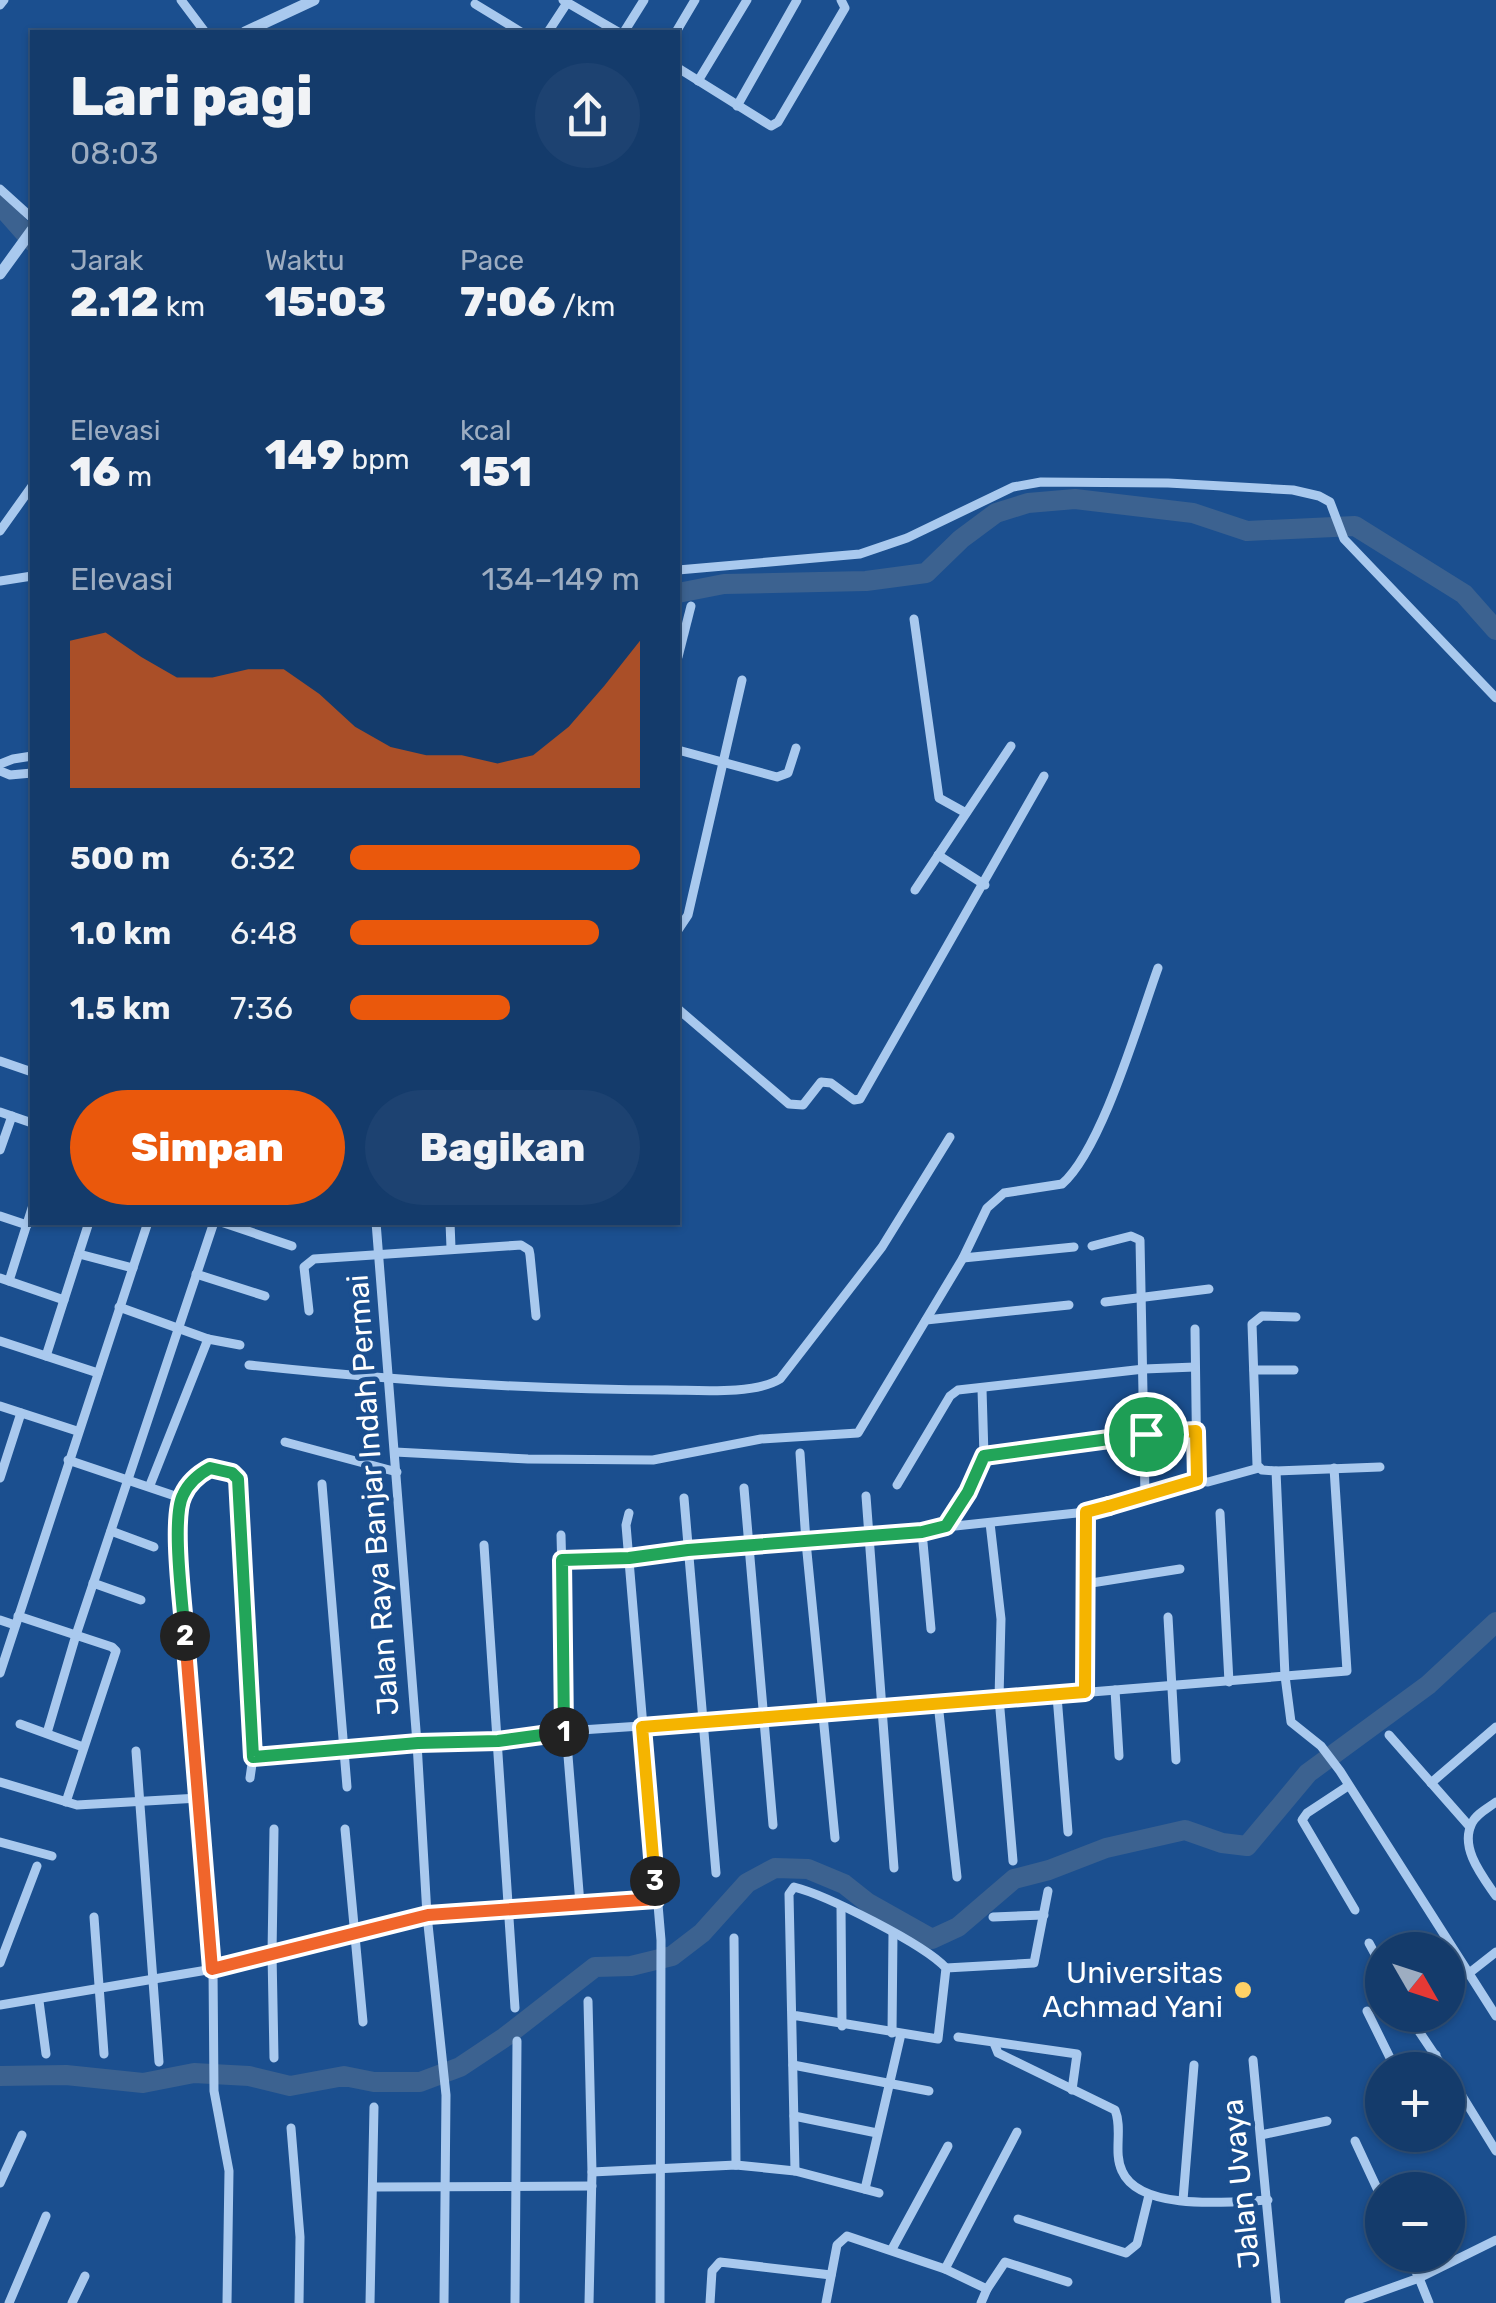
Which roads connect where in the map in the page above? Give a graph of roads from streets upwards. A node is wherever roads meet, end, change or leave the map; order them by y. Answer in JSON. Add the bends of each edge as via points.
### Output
{"nodes":[{"id":1,"x":180,"y":0,"type":"edge"},
{"id":2,"x":314,"y":0,"type":"edge"},
{"id":3,"x":591,"y":0,"type":"edge"},
{"id":4,"x":644,"y":0,"type":"edge"},
{"id":5,"x":695,"y":0,"type":"edge"},
{"id":6,"x":747,"y":0,"type":"edge"},
{"id":7,"x":797,"y":0,"type":"edge"},
{"id":8,"x":841,"y":0,"type":"edge"},
{"id":9,"x":565,"y":1,"type":"edge"},
{"id":10,"x":477,"y":2,"type":"edge"},
{"id":11,"x":584,"y":12,"type":"junction"},
{"id":12,"x":468,"y":15,"type":"dead end"},
{"id":13,"x":601,"y":28,"type":"edge"},
{"id":14,"x":202,"y":30,"type":"edge"},
{"id":15,"x":250,"y":30,"type":"edge"},
{"id":16,"x":519,"y":30,"type":"edge"},
{"id":17,"x":549,"y":30,"type":"edge"},
{"id":18,"x":622,"y":30,"type":"edge"},
{"id":19,"x":677,"y":30,"type":"edge"},
{"id":20,"x":680,"y":69,"type":"edge"},
{"id":21,"x":698,"y":81,"type":"junction"},
{"id":22,"x":737,"y":106,"type":"junction"},
{"id":23,"x":0,"y":189,"type":"edge"},
{"id":24,"x":30,"y":216,"type":"edge"},
{"id":25,"x":30,"y":233,"type":"edge"},
{"id":26,"x":0,"y":274,"type":"edge"},
{"id":27,"x":30,"y":489,"type":"edge"},
{"id":28,"x":0,"y":531,"type":"edge"},
{"id":29,"x":680,"y":570,"type":"edge"},
{"id":30,"x":30,"y":576,"type":"edge"},
{"id":31,"x":0,"y":581,"type":"edge"},
{"id":32,"x":692,"y":606,"type":"dead end"},
{"id":33,"x":914,"y":619,"type":"dead end"},
{"id":34,"x":680,"y":650,"type":"edge"},
{"id":35,"x":742,"y":680,"type":"dead end"},
{"id":36,"x":1496,"y":698,"type":"edge"},
{"id":37,"x":1011,"y":746,"type":"dead end"},
{"id":38,"x":796,"y":748,"type":"dead end"},
{"id":39,"x":680,"y":751,"type":"edge"},
{"id":40,"x":30,"y":756,"type":"edge"},
{"id":41,"x":722,"y":762,"type":"junction"},
{"id":42,"x":0,"y":768,"type":"edge"},
{"id":43,"x":30,"y":773,"type":"edge"},
{"id":44,"x":1044,"y":776,"type":"dead end"},
{"id":45,"x":966,"y":814,"type":"junction"},
{"id":46,"x":938,"y":855,"type":"junction"},
{"id":47,"x":984,"y":885,"type":"junction"},
{"id":48,"x":915,"y":890,"type":"dead end"},
{"id":49,"x":680,"y":927,"type":"edge"},
{"id":50,"x":1158,"y":968,"type":"dead end"},
{"id":51,"x":680,"y":1011,"type":"edge"},
{"id":52,"x":0,"y":1061,"type":"edge"},
{"id":53,"x":30,"y":1071,"type":"edge"},
{"id":54,"x":0,"y":1112,"type":"edge"},
{"id":55,"x":12,"y":1116,"type":"junction"},
{"id":56,"x":30,"y":1122,"type":"edge"},
{"id":57,"x":950,"y":1138,"type":"dead end"},
{"id":58,"x":0,"y":1150,"type":"edge"},
{"id":59,"x":30,"y":1215,"type":"edge"},
{"id":60,"x":0,"y":1216,"type":"edge"},
{"id":61,"x":27,"y":1225,"type":"junction"},
{"id":62,"x":88,"y":1225,"type":"edge"},
{"id":63,"x":147,"y":1225,"type":"edge"},
{"id":64,"x":217,"y":1225,"type":"edge"},
{"id":65,"x":227,"y":1225,"type":"edge"},
{"id":66,"x":376,"y":1225,"type":"edge"},
{"id":67,"x":450,"y":1225,"type":"edge"},
{"id":68,"x":292,"y":1246,"type":"dead end"},
{"id":69,"x":1092,"y":1246,"type":"dead end"},
{"id":70,"x":1074,"y":1247,"type":"dead end"},
{"id":71,"x":451,"y":1248,"type":"junction"},
{"id":72,"x":79,"y":1254,"type":"junction"},
{"id":73,"x":379,"y":1254,"type":"junction"},
{"id":74,"x":963,"y":1258,"type":"junction"},
{"id":75,"x":132,"y":1268,"type":"junction"},
{"id":76,"x":196,"y":1274,"type":"junction"},
{"id":77,"x":4,"y":1280,"type":"edge"},
{"id":78,"x":1209,"y":1289,"type":"dead end"},
{"id":79,"x":265,"y":1296,"type":"dead end"},
{"id":80,"x":1143,"y":1298,"type":"junction"},
{"id":81,"x":64,"y":1300,"type":"junction"},
{"id":82,"x":1105,"y":1302,"type":"dead end"},
{"id":83,"x":1069,"y":1305,"type":"dead end"},
{"id":84,"x":119,"y":1307,"type":"junction"},
{"id":85,"x":309,"y":1312,"type":"dead end"},
{"id":86,"x":536,"y":1316,"type":"dead end"},
{"id":87,"x":1296,"y":1317,"type":"dead end"},
{"id":88,"x":926,"y":1320,"type":"junction"},
{"id":89,"x":179,"y":1329,"type":"junction"},
{"id":90,"x":1195,"y":1329,"type":"dead end"},
{"id":91,"x":208,"y":1338,"type":"junction"},
{"id":92,"x":0,"y":1341,"type":"edge"},
{"id":93,"x":240,"y":1345,"type":"dead end"},
{"id":94,"x":46,"y":1356,"type":"junction"},
{"id":95,"x":249,"y":1365,"type":"dead end"},
{"id":96,"x":1196,"y":1367,"type":"junction"},
{"id":97,"x":1144,"y":1369,"type":"junction"},
{"id":98,"x":1254,"y":1370,"type":"junction"},
{"id":99,"x":1294,"y":1370,"type":"dead end"},
{"id":100,"x":98,"y":1373,"type":"junction"},
{"id":101,"x":389,"y":1380,"type":"junction"},
{"id":102,"x":982,"y":1389,"type":"junction"},
{"id":103,"x":0,"y":1406,"type":"edge"},
{"id":104,"x":20,"y":1413,"type":"junction"},
{"id":105,"x":77,"y":1431,"type":"junction"},
{"id":106,"x":1196,"y":1431,"type":"junction"},
{"id":107,"x":1146,"y":1434,"type":"junction"},
{"id":108,"x":286,"y":1442,"type":"dead end"},
{"id":109,"x":394,"y":1452,"type":"junction"},
{"id":110,"x":800,"y":1454,"type":"dead end"},
{"id":111,"x":984,"y":1456,"type":"junction"},
{"id":112,"x":68,"y":1460,"type":"junction"},
{"id":113,"x":1380,"y":1467,"type":"dead end"},
{"id":114,"x":1258,"y":1468,"type":"junction"},
{"id":115,"x":1334,"y":1468,"type":"junction"},
{"id":116,"x":1276,"y":1471,"type":"junction"},
{"id":117,"x":397,"y":1472,"type":"junction"},
{"id":118,"x":0,"y":1478,"type":"edge"},
{"id":119,"x":129,"y":1478,"type":"junction"},
{"id":120,"x":1197,"y":1480,"type":"junction"},
{"id":121,"x":322,"y":1484,"type":"dead end"},
{"id":122,"x":150,"y":1485,"type":"junction"},
{"id":123,"x":897,"y":1485,"type":"dead end"},
{"id":124,"x":744,"y":1488,"type":"dead end"},
{"id":125,"x":1146,"y":1495,"type":"junction"},
{"id":126,"x":866,"y":1496,"type":"dead end"},
{"id":127,"x":181,"y":1498,"type":"junction"},
{"id":128,"x":684,"y":1498,"type":"dead end"},
{"id":129,"x":1086,"y":1512,"type":"junction"},
{"id":130,"x":629,"y":1513,"type":"dead end"},
{"id":131,"x":1220,"y":1513,"type":"dead end"},
{"id":132,"x":990,"y":1523,"type":"junction"},
{"id":133,"x":946,"y":1526,"type":"junction"},
{"id":134,"x":111,"y":1531,"type":"junction"},
{"id":135,"x":922,"y":1532,"type":"junction"},
{"id":136,"x":561,"y":1534,"type":"dead end"},
{"id":137,"x":868,"y":1536,"type":"junction"},
{"id":138,"x":806,"y":1542,"type":"junction"},
{"id":139,"x":484,"y":1545,"type":"dead end"},
{"id":140,"x":749,"y":1545,"type":"junction"},
{"id":141,"x":154,"y":1547,"type":"dead end"},
{"id":142,"x":688,"y":1550,"type":"junction"},
{"id":143,"x":629,"y":1558,"type":"junction"},
{"id":144,"x":562,"y":1560,"type":"junction"},
{"id":145,"x":1180,"y":1569,"type":"dead end"},
{"id":146,"x":93,"y":1584,"type":"junction"},
{"id":147,"x":1085,"y":1584,"type":"junction"},
{"id":148,"x":142,"y":1600,"type":"dead end"},
{"id":149,"x":1168,"y":1617,"type":"dead end"},
{"id":150,"x":0,"y":1620,"type":"edge"},
{"id":151,"x":17,"y":1620,"type":"junction"},
{"id":152,"x":932,"y":1630,"type":"dead end"},
{"id":153,"x":76,"y":1635,"type":"junction"},
{"id":154,"x":0,"y":1674,"type":"edge"},
{"id":155,"x":1285,"y":1676,"type":"junction"},
{"id":156,"x":1229,"y":1682,"type":"junction"},
{"id":157,"x":1173,"y":1686,"type":"junction"},
{"id":158,"x":1115,"y":1690,"type":"junction"},
{"id":159,"x":1085,"y":1692,"type":"junction"},
{"id":160,"x":1056,"y":1696,"type":"junction"},
{"id":161,"x":999,"y":1698,"type":"junction"},
{"id":162,"x":938,"y":1704,"type":"junction"},
{"id":163,"x":882,"y":1708,"type":"junction"},
{"id":164,"x":822,"y":1714,"type":"junction"},
{"id":165,"x":764,"y":1718,"type":"junction"},
{"id":166,"x":701,"y":1722,"type":"junction"},
{"id":167,"x":20,"y":1724,"type":"dead end"},
{"id":168,"x":642,"y":1727,"type":"junction"},
{"id":169,"x":1496,"y":1727,"type":"edge"},
{"id":170,"x":566,"y":1732,"type":"junction"},
{"id":171,"x":47,"y":1734,"type":"junction"},
{"id":172,"x":1389,"y":1736,"type":"dead end"},
{"id":173,"x":498,"y":1741,"type":"junction"},
{"id":174,"x":418,"y":1743,"type":"junction"},
{"id":175,"x":83,"y":1747,"type":"junction"},
{"id":176,"x":136,"y":1751,"type":"dead end"},
{"id":177,"x":345,"y":1751,"type":"junction"},
{"id":178,"x":1120,"y":1756,"type":"dead end"},
{"id":179,"x":253,"y":1757,"type":"junction"},
{"id":180,"x":1176,"y":1760,"type":"dead end"},
{"id":181,"x":250,"y":1778,"type":"dead end"},
{"id":182,"x":0,"y":1782,"type":"edge"},
{"id":183,"x":1431,"y":1783,"type":"junction"},
{"id":184,"x":1348,"y":1786,"type":"junction"},
{"id":185,"x":347,"y":1787,"type":"dead end"},
{"id":186,"x":198,"y":1798,"type":"junction"},
{"id":187,"x":66,"y":1802,"type":"junction"},
{"id":188,"x":1496,"y":1802,"type":"edge"},
{"id":189,"x":139,"y":1803,"type":"junction"},
{"id":190,"x":772,"y":1825,"type":"dead end"},
{"id":191,"x":1470,"y":1827,"type":"junction"},
{"id":192,"x":274,"y":1829,"type":"dead end"},
{"id":193,"x":345,"y":1829,"type":"dead end"},
{"id":194,"x":1068,"y":1832,"type":"dead end"},
{"id":195,"x":835,"y":1838,"type":"dead end"},
{"id":196,"x":0,"y":1842,"type":"edge"},
{"id":197,"x":52,"y":1856,"type":"dead end"},
{"id":198,"x":1013,"y":1861,"type":"dead end"},
{"id":199,"x":37,"y":1866,"type":"dead end"},
{"id":200,"x":894,"y":1868,"type":"dead end"},
{"id":201,"x":716,"y":1872,"type":"dead end"},
{"id":202,"x":957,"y":1877,"type":"dead end"},
{"id":203,"x":1048,"y":1891,"type":"dead end"},
{"id":204,"x":1496,"y":1896,"type":"edge"},
{"id":205,"x":656,"y":1899,"type":"junction"},
{"id":206,"x":580,"y":1904,"type":"junction"},
{"id":207,"x":841,"y":1908,"type":"junction"},
{"id":208,"x":1355,"y":1910,"type":"dead end"},
{"id":209,"x":506,"y":1911,"type":"junction"},
{"id":210,"x":428,"y":1915,"type":"junction"},
{"id":211,"x":1044,"y":1915,"type":"junction"},
{"id":212,"x":993,"y":1917,"type":"dead end"},
{"id":213,"x":94,"y":1918,"type":"dead end"},
{"id":214,"x":355,"y":1932,"type":"junction"},
{"id":215,"x":893,"y":1933,"type":"junction"},
{"id":216,"x":734,"y":1938,"type":"dead end"},
{"id":217,"x":272,"y":1952,"type":"junction"},
{"id":218,"x":1496,"y":1952,"type":"edge"},
{"id":219,"x":0,"y":1963,"type":"edge"},
{"id":220,"x":946,"y":1968,"type":"junction"},
{"id":221,"x":212,"y":1969,"type":"junction"},
{"id":222,"x":1468,"y":1974,"type":"junction"},
{"id":223,"x":152,"y":1982,"type":"junction"},
{"id":224,"x":97,"y":1989,"type":"junction"},
{"id":225,"x":39,"y":2001,"type":"junction"},
{"id":226,"x":588,"y":2001,"type":"dead end"},
{"id":227,"x":0,"y":2005,"type":"edge"},
{"id":228,"x":515,"y":2008,"type":"dead end"},
{"id":229,"x":792,"y":2016,"type":"junction"},
{"id":230,"x":1496,"y":2016,"type":"edge"},
{"id":231,"x":362,"y":2022,"type":"dead end"},
{"id":232,"x":842,"y":2026,"type":"junction"},
{"id":233,"x":896,"y":2034,"type":"junction"},
{"id":234,"x":958,"y":2037,"type":"dead end"},
{"id":235,"x":517,"y":2041,"type":"dead end"},
{"id":236,"x":994,"y":2042,"type":"junction"},
{"id":237,"x":46,"y":2054,"type":"dead end"},
{"id":238,"x":104,"y":2054,"type":"dead end"},
{"id":239,"x":274,"y":2058,"type":"dead end"},
{"id":240,"x":1253,"y":2060,"type":"dead end"},
{"id":241,"x":159,"y":2062,"type":"dead end"},
{"id":242,"x":1194,"y":2064,"type":"dead end"},
{"id":243,"x":793,"y":2065,"type":"junction"},
{"id":244,"x":889,"y":2082,"type":"junction"},
{"id":245,"x":929,"y":2090,"type":"dead end"},
{"id":246,"x":1072,"y":2090,"type":"junction"},
{"id":247,"x":1465,"y":2102,"type":"edge"},
{"id":248,"x":374,"y":2107,"type":"dead end"},
{"id":249,"x":794,"y":2116,"type":"junction"},
{"id":250,"x":1327,"y":2121,"type":"dead end"},
{"id":251,"x":291,"y":2128,"type":"dead end"},
{"id":252,"x":876,"y":2132,"type":"junction"},
{"id":253,"x":1017,"y":2132,"type":"dead end"},
{"id":254,"x":22,"y":2135,"type":"dead end"},
{"id":255,"x":1261,"y":2135,"type":"junction"},
{"id":256,"x":1356,"y":2141,"type":"dead end"},
{"id":257,"x":948,"y":2146,"type":"dead end"},
{"id":258,"x":1496,"y":2152,"type":"edge"},
{"id":259,"x":736,"y":2166,"type":"junction"},
{"id":260,"x":660,"y":2170,"type":"junction"},
{"id":261,"x":795,"y":2171,"type":"junction"},
{"id":262,"x":592,"y":2172,"type":"junction"},
{"id":263,"x":1370,"y":2172,"type":"edge"},
{"id":264,"x":0,"y":2183,"type":"edge"},
{"id":265,"x":592,"y":2186,"type":"junction"},
{"id":266,"x":374,"y":2187,"type":"junction"},
{"id":267,"x":516,"y":2187,"type":"junction"},
{"id":268,"x":445,"y":2189,"type":"junction"},
{"id":269,"x":866,"y":2189,"type":"junction"},
{"id":270,"x":878,"y":2193,"type":"dead end"},
{"id":271,"x":1149,"y":2195,"type":"junction"},
{"id":272,"x":1183,"y":2200,"type":"junction"},
{"id":273,"x":1268,"y":2200,"type":"junction"},
{"id":274,"x":46,"y":2216,"type":"dead end"},
{"id":275,"x":1018,"y":2218,"type":"dead end"},
{"id":276,"x":1496,"y":2240,"type":"edge"},
{"id":277,"x":892,"y":2249,"type":"junction"},
{"id":278,"x":945,"y":2269,"type":"junction"},
{"id":279,"x":1416,"y":2272,"type":"edge"},
{"id":280,"x":831,"y":2275,"type":"junction"},
{"id":281,"x":85,"y":2276,"type":"dead end"},
{"id":282,"x":1419,"y":2278,"type":"junction"},
{"id":283,"x":1068,"y":2282,"type":"dead end"},
{"id":284,"x":987,"y":2288,"type":"junction"},
{"id":285,"x":0,"y":2293,"type":"edge"},
{"id":286,"x":10,"y":2300,"type":"edge"},
{"id":287,"x":72,"y":2303,"type":"edge"},
{"id":288,"x":228,"y":2303,"type":"edge"},
{"id":289,"x":299,"y":2303,"type":"edge"},
{"id":290,"x":370,"y":2303,"type":"edge"},
{"id":291,"x":444,"y":2303,"type":"edge"},
{"id":292,"x":515,"y":2303,"type":"edge"},
{"id":293,"x":589,"y":2303,"type":"edge"},
{"id":294,"x":660,"y":2303,"type":"edge"},
{"id":295,"x":710,"y":2303,"type":"edge"},
{"id":296,"x":826,"y":2303,"type":"edge"},
{"id":297,"x":981,"y":2303,"type":"edge"},
{"id":298,"x":1276,"y":2303,"type":"edge"},
{"id":299,"x":1350,"y":2303,"type":"edge"},
{"id":300,"x":1430,"y":2303,"type":"edge"}],
"edges":[{"from":1,"to":14,"type":"street"},
{"from":2,"to":15,"type":"street"},
{"from":3,"to":11,"type":"street"},
{"from":4,"to":18,"type":"street"},
{"from":5,"to":19,"type":"street"},
{"from":6,"to":21,"type":"street"},
{"from":7,"to":22,"type":"street"},
{"from":8,"to":22,"type":"street","via":[[844,8],[778,122],[765,124]]},
{"from":9,"to":11,"type":"street"},
{"from":9,"to":17,"type":"street"},
{"from":10,"to":12,"type":"street"},
{"from":10,"to":16,"type":"street"},
{"from":11,"to":13,"type":"street"},
{"from":20,"to":21,"type":"street"},
{"from":21,"to":22,"type":"street"},
{"from":23,"to":24,"type":"street"},
{"from":25,"to":26,"type":"street"},
{"from":27,"to":28,"type":"street"},
{"from":29,"to":36,"type":"street","via":[[860,554],[1013,487],[1041,482],[1292,490],[1330,502],[1344,539]]},
{"from":30,"to":31,"type":"street"},
{"from":32,"to":34,"type":"street"},
{"from":33,"to":45,"type":"street","via":[[938,798]]},
{"from":35,"to":41,"type":"street"},
{"from":37,"to":45,"type":"street"},
{"from":38,"to":41,"type":"street","via":[[784,777]]},
{"from":39,"to":41,"type":"street"},
{"from":40,"to":42,"type":"street"},
{"from":41,"to":49,"type":"street"},
{"from":42,"to":43,"type":"street"},
{"from":44,"to":47,"type":"street"},
{"from":45,"to":46,"type":"street"},
{"from":46,"to":47,"type":"street"},
{"from":46,"to":48,"type":"street"},
{"from":47,"to":51,"type":"street","via":[[860,1100],[820,1082],[803,1106],[789,1104]]},
{"from":50,"to":74,"type":"street","via":[[1119,1078],[1076,1168],[1062,1184],[996,1198]]},
{"from":52,"to":53,"type":"street"},
{"from":54,"to":55,"type":"street"},
{"from":55,"to":56,"type":"street"},
{"from":55,"to":58,"type":"street"},
{"from":57,"to":101,"type":"street","via":[[882,1247],[775,1383],[626,1390]]},
{"from":59,"to":61,"type":"street"},
{"from":60,"to":61,"type":"street"},
{"from":61,"to":77,"type":"street"},
{"from":62,"to":72,"type":"street"},
{"from":63,"to":75,"type":"street"},
{"from":64,"to":76,"type":"street"},
{"from":65,"to":68,"type":"street"},
{"from":66,"to":73,"type":"street","name":"Jalan Raya Banjar Indah Permai"},
{"from":67,"to":71,"type":"street"},
{"from":69,"to":80,"type":"street","via":[[1138,1237]]},
{"from":70,"to":74,"type":"street"},
{"from":71,"to":73,"type":"street"},
{"from":71,"to":86,"type":"street","via":[[526,1247]]},
{"from":72,"to":75,"type":"street"},
{"from":72,"to":81,"type":"street"},
{"from":73,"to":85,"type":"street","via":[[308,1263]]},
{"from":73,"to":101,"type":"street","name":"Jalan Raya Banjar Indah Permai"},
{"from":74,"to":88,"type":"street"},
{"from":75,"to":84,"type":"street"},
{"from":76,"to":79,"type":"street"},
{"from":76,"to":89,"type":"street"},
{"from":77,"to":81,"type":"street"},
{"from":78,"to":80,"type":"street"},
{"from":80,"to":82,"type":"street"},
{"from":80,"to":97,"type":"street"},
{"from":81,"to":94,"type":"street"},
{"from":83,"to":88,"type":"street"},
{"from":84,"to":89,"type":"street"},
{"from":84,"to":100,"type":"street"},
{"from":87,"to":98,"type":"street","via":[[1254,1320]]},
{"from":88,"to":109,"type":"street","via":[[858,1433],[761,1439],[653,1460]]},
{"from":89,"to":91,"type":"street"},
{"from":89,"to":119,"type":"street"},
{"from":90,"to":96,"type":"street"},
{"from":91,"to":93,"type":"street"},
{"from":91,"to":122,"type":"street"},
{"from":92,"to":94,"type":"street"},
{"from":94,"to":100,"type":"street"},
{"from":95,"to":101,"type":"street"},
{"from":96,"to":97,"type":"street"},
{"from":96,"to":106,"type":"street"},
{"from":97,"to":102,"type":"street"},
{"from":97,"to":107,"type":"street"},
{"from":98,"to":99,"type":"street"},
{"from":98,"to":114,"type":"street"},
{"from":100,"to":105,"type":"street"},
{"from":101,"to":109,"type":"street","name":"Jalan Raya Banjar Indah Permai"},
{"from":102,"to":111,"type":"street"},
{"from":102,"to":123,"type":"street","via":[[950,1396]]},
{"from":103,"to":104,"type":"street"},
{"from":104,"to":105,"type":"street"},
{"from":104,"to":118,"type":"street"},
{"from":105,"to":112,"type":"street"},
{"from":106,"to":107,"type":"street"},
{"from":106,"to":120,"type":"street"},
{"from":107,"to":111,"type":"street"},
{"from":107,"to":125,"type":"street"},
{"from":108,"to":117,"type":"street"},
{"from":109,"to":117,"type":"street","name":"Jalan Raya Banjar Indah Permai"},
{"from":110,"to":138,"type":"street"},
{"from":111,"to":133,"type":"street"},
{"from":112,"to":119,"type":"street"},
{"from":112,"to":151,"type":"street"},
{"from":113,"to":115,"type":"street"},
{"from":114,"to":116,"type":"street"},
{"from":114,"to":120,"type":"street"},
{"from":115,"to":116,"type":"street"},
{"from":115,"to":155,"type":"street","via":[[1347,1671]]},
{"from":116,"to":155,"type":"street"},
{"from":117,"to":174,"type":"street","name":"Jalan Raya Banjar Indah Permai"},
{"from":119,"to":122,"type":"street"},
{"from":119,"to":134,"type":"street"},
{"from":120,"to":125,"type":"street"},
{"from":121,"to":177,"type":"street"},
{"from":122,"to":127,"type":"street"},
{"from":124,"to":140,"type":"street"},
{"from":125,"to":129,"type":"street"},
{"from":126,"to":137,"type":"street"},
{"from":127,"to":179,"type":"street","via":[[206,1469],[238,1479]]},
{"from":127,"to":186,"type":"street","via":[[180,1580]]},
{"from":128,"to":142,"type":"street"},
{"from":129,"to":132,"type":"street"},
{"from":129,"to":147,"type":"street"},
{"from":130,"to":143,"type":"street"},
{"from":131,"to":156,"type":"street"},
{"from":132,"to":133,"type":"street"},
{"from":132,"to":161,"type":"street","via":[[1001,1619]]},
{"from":133,"to":135,"type":"street"},
{"from":134,"to":141,"type":"street"},
{"from":134,"to":146,"type":"street"},
{"from":135,"to":137,"type":"street"},
{"from":135,"to":152,"type":"street"},
{"from":136,"to":144,"type":"street"},
{"from":137,"to":138,"type":"street"},
{"from":137,"to":163,"type":"street"},
{"from":138,"to":140,"type":"street"},
{"from":138,"to":164,"type":"street"},
{"from":139,"to":173,"type":"street"},
{"from":140,"to":142,"type":"street"},
{"from":140,"to":165,"type":"street"},
{"from":142,"to":143,"type":"street"},
{"from":142,"to":166,"type":"street"},
{"from":143,"to":144,"type":"street"},
{"from":143,"to":168,"type":"street"},
{"from":144,"to":170,"type":"street"},
{"from":145,"to":147,"type":"street"},
{"from":146,"to":148,"type":"street"},
{"from":146,"to":153,"type":"street"},
{"from":147,"to":159,"type":"street"},
{"from":149,"to":157,"type":"street"},
{"from":150,"to":151,"type":"street"},
{"from":151,"to":153,"type":"street"},
{"from":151,"to":154,"type":"street"},
{"from":153,"to":171,"type":"street"},
{"from":153,"to":175,"type":"street","via":[[116,1651]]},
{"from":155,"to":156,"type":"street"},
{"from":155,"to":184,"type":"street","via":[[1291,1722],[1321,1746]]},
{"from":156,"to":157,"type":"street"},
{"from":157,"to":158,"type":"street"},
{"from":157,"to":180,"type":"street"},
{"from":158,"to":159,"type":"street"},
{"from":158,"to":178,"type":"street"},
{"from":159,"to":160,"type":"street"},
{"from":160,"to":161,"type":"street"},
{"from":160,"to":194,"type":"street"},
{"from":161,"to":162,"type":"street"},
{"from":161,"to":198,"type":"street"},
{"from":162,"to":163,"type":"street"},
{"from":162,"to":202,"type":"street"},
{"from":163,"to":164,"type":"street"},
{"from":163,"to":200,"type":"street"},
{"from":164,"to":165,"type":"street"},
{"from":164,"to":195,"type":"street"},
{"from":165,"to":166,"type":"street"},
{"from":165,"to":190,"type":"street"},
{"from":166,"to":168,"type":"street"},
{"from":166,"to":201,"type":"street"},
{"from":167,"to":171,"type":"street"},
{"from":168,"to":170,"type":"street"},
{"from":168,"to":205,"type":"street"},
{"from":169,"to":183,"type":"street"},
{"from":170,"to":173,"type":"street"},
{"from":170,"to":206,"type":"street"},
{"from":171,"to":175,"type":"street"},
{"from":172,"to":183,"type":"street"},
{"from":173,"to":174,"type":"street"},
{"from":173,"to":209,"type":"street"},
{"from":174,"to":177,"type":"street"},
{"from":174,"to":210,"type":"street","name":"Jalan Raya Banjar Indah Permai"},
{"from":175,"to":187,"type":"street"},
{"from":176,"to":189,"type":"street"},
{"from":177,"to":179,"type":"street"},
{"from":177,"to":185,"type":"street"},
{"from":179,"to":181,"type":"street"},
{"from":182,"to":187,"type":"street"},
{"from":183,"to":191,"type":"street"},
{"from":184,"to":208,"type":"street","via":[[1302,1820]]},
{"from":184,"to":222,"type":"street"},
{"from":186,"to":189,"type":"street"},
{"from":186,"to":221,"type":"street"},
{"from":187,"to":189,"type":"street"},
{"from":188,"to":191,"type":"street"},
{"from":189,"to":223,"type":"street"},
{"from":191,"to":204,"type":"street","via":[[1473,1859]]},
{"from":192,"to":217,"type":"street"},
{"from":193,"to":214,"type":"street"},
{"from":196,"to":197,"type":"street"},
{"from":199,"to":219,"type":"street"},
{"from":203,"to":211,"type":"street"},
{"from":205,"to":206,"type":"street"},
{"from":205,"to":260,"type":"street"},
{"from":206,"to":209,"type":"street"},
{"from":207,"to":215,"type":"street"},
{"from":207,"to":229,"type":"street","via":[[799,1888],[789,1894]]},
{"from":207,"to":232,"type":"street"},
{"from":209,"to":210,"type":"street"},
{"from":209,"to":228,"type":"street"},
{"from":210,"to":214,"type":"street"},
{"from":210,"to":268,"type":"street","name":"Jalan Raya Banjar Indah Permai","via":[[446,2095]]},
{"from":211,"to":212,"type":"street"},
{"from":211,"to":220,"type":"street","via":[[1034,1963]]},
{"from":213,"to":224,"type":"street"},
{"from":214,"to":217,"type":"street"},
{"from":214,"to":231,"type":"street"},
{"from":215,"to":220,"type":"street"},
{"from":215,"to":233,"type":"street"},
{"from":216,"to":259,"type":"street"},
{"from":217,"to":221,"type":"street"},
{"from":217,"to":239,"type":"street"},
{"from":218,"to":222,"type":"street"},
{"from":220,"to":233,"type":"street","via":[[938,2039]]},
{"from":221,"to":223,"type":"street"},
{"from":221,"to":288,"type":"street","via":[[214,2091],[229,2171]]},
{"from":222,"to":230,"type":"street"},
{"from":223,"to":224,"type":"street"},
{"from":223,"to":241,"type":"street"},
{"from":224,"to":225,"type":"street"},
{"from":224,"to":238,"type":"street"},
{"from":225,"to":227,"type":"street"},
{"from":225,"to":237,"type":"street"},
{"from":226,"to":262,"type":"street"},
{"from":229,"to":232,"type":"street"},
{"from":229,"to":243,"type":"street"},
{"from":232,"to":233,"type":"street"},
{"from":233,"to":244,"type":"street"},
{"from":234,"to":236,"type":"street"},
{"from":235,"to":267,"type":"street"},
{"from":236,"to":246,"type":"street","via":[[998,2053]]},
{"from":236,"to":246,"type":"street","via":[[1077,2054]]},
{"from":240,"to":255,"type":"street","name":"Jalan Uvaya"},
{"from":242,"to":272,"type":"street"},
{"from":243,"to":244,"type":"street"},
{"from":243,"to":249,"type":"street"},
{"from":244,"to":245,"type":"street"},
{"from":244,"to":252,"type":"street"},
{"from":246,"to":271,"type":"street","via":[[1115,2110],[1122,2173]]},
{"from":247,"to":258,"type":"street"},
{"from":248,"to":266,"type":"street"},
{"from":249,"to":252,"type":"street"},
{"from":249,"to":261,"type":"street"},
{"from":250,"to":255,"type":"street"},
{"from":251,"to":289,"type":"street"},
{"from":252,"to":269,"type":"street"},
{"from":253,"to":278,"type":"street"},
{"from":254,"to":264,"type":"street"},
{"from":255,"to":273,"type":"street","name":"Jalan Uvaya"},
{"from":256,"to":263,"type":"street"},
{"from":257,"to":277,"type":"street"},
{"from":259,"to":260,"type":"street"},
{"from":259,"to":261,"type":"street"},
{"from":260,"to":262,"type":"street"},
{"from":260,"to":294,"type":"street"},
{"from":261,"to":269,"type":"street"},
{"from":262,"to":265,"type":"street"},
{"from":265,"to":267,"type":"street"},
{"from":265,"to":293,"type":"street"},
{"from":266,"to":268,"type":"street"},
{"from":266,"to":290,"type":"street"},
{"from":267,"to":268,"type":"street"},
{"from":267,"to":292,"type":"street"},
{"from":268,"to":291,"type":"street","name":"Jalan Raya Banjar Indah Permai"},
{"from":269,"to":270,"type":"street"},
{"from":271,"to":272,"type":"street"},
{"from":271,"to":275,"type":"street","via":[[1137,2244],[1126,2253]]},
{"from":272,"to":273,"type":"street"},
{"from":273,"to":298,"type":"street","name":"Jalan Uvaya"},
{"from":274,"to":286,"type":"street"},
{"from":276,"to":282,"type":"street"},
{"from":277,"to":278,"type":"street"},
{"from":277,"to":280,"type":"street","via":[[847,2236],[836,2245]]},
{"from":278,"to":284,"type":"street"},
{"from":279,"to":282,"type":"street"},
{"from":280,"to":295,"type":"street","via":[[720,2262],[712,2272]]},
{"from":280,"to":296,"type":"street"},
{"from":281,"to":287,"type":"street"},
{"from":282,"to":299,"type":"street"},
{"from":282,"to":300,"type":"street"},
{"from":283,"to":284,"type":"street","via":[[1008,2262]]},
{"from":284,"to":297,"type":"street"},
{"from":285,"to":286,"type":"street"}]}
